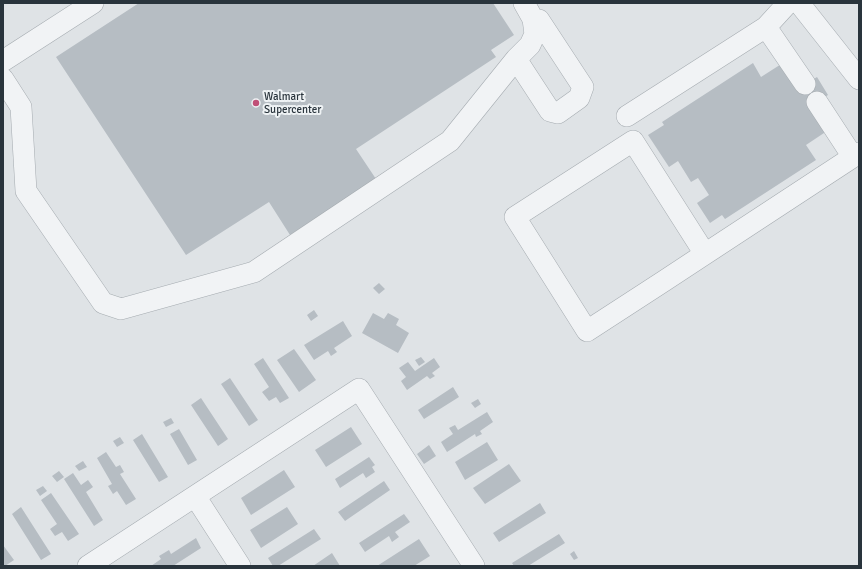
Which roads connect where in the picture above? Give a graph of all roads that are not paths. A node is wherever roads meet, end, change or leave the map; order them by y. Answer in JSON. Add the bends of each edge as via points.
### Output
{"nodes":[{"id":1,"x":93,"y":3,"type":"edge"},
{"id":2,"x":788,"y":3,"type":"edge"},
{"id":3,"x":799,"y":3,"type":"edge"},
{"id":4,"x":529,"y":11,"type":"edge"},
{"id":5,"x":766,"y":27,"type":"junction"},
{"id":6,"x":516,"y":59,"type":"junction"},
{"id":7,"x":3,"y":64,"type":"edge"},
{"id":8,"x":859,"y":79,"type":"edge"},
{"id":9,"x":805,"y":84,"type":"dead end"},
{"id":10,"x":817,"y":102,"type":"dead end"},
{"id":11,"x":627,"y":116,"type":"dead end"},
{"id":12,"x":856,"y":155,"type":"edge"},
{"id":13,"x":705,"y":254,"type":"junction"},
{"id":14,"x":195,"y":496,"type":"junction"},
{"id":15,"x":88,"y":566,"type":"edge"},
{"id":16,"x":240,"y":566,"type":"edge"},
{"id":17,"x":474,"y":566,"type":"edge"}],
"edges":[{"from":1,"to":7,"type":"street"},
{"from":2,"to":5,"type":"street"},
{"from":3,"to":8,"type":"street"},
{"from":4,"to":6,"type":"street","via":[[535,34],[530,44]]},
{"from":4,"to":6,"type":"street","via":[[539,20],[583,87],[579,98],[558,113],[550,111]]},
{"from":5,"to":9,"type":"street"},
{"from":5,"to":11,"type":"street"},
{"from":6,"to":7,"type":"street","via":[[450,141],[254,272],[121,309],[103,303],[26,191],[21,107]]},
{"from":10,"to":12,"type":"street"},
{"from":12,"to":13,"type":"street"},
{"from":13,"to":13,"type":"street","via":[[587,331],[515,217],[633,141]]},
{"from":14,"to":15,"type":"street"},
{"from":14,"to":16,"type":"street"},
{"from":14,"to":17,"type":"street","via":[[359,389]]}]}
